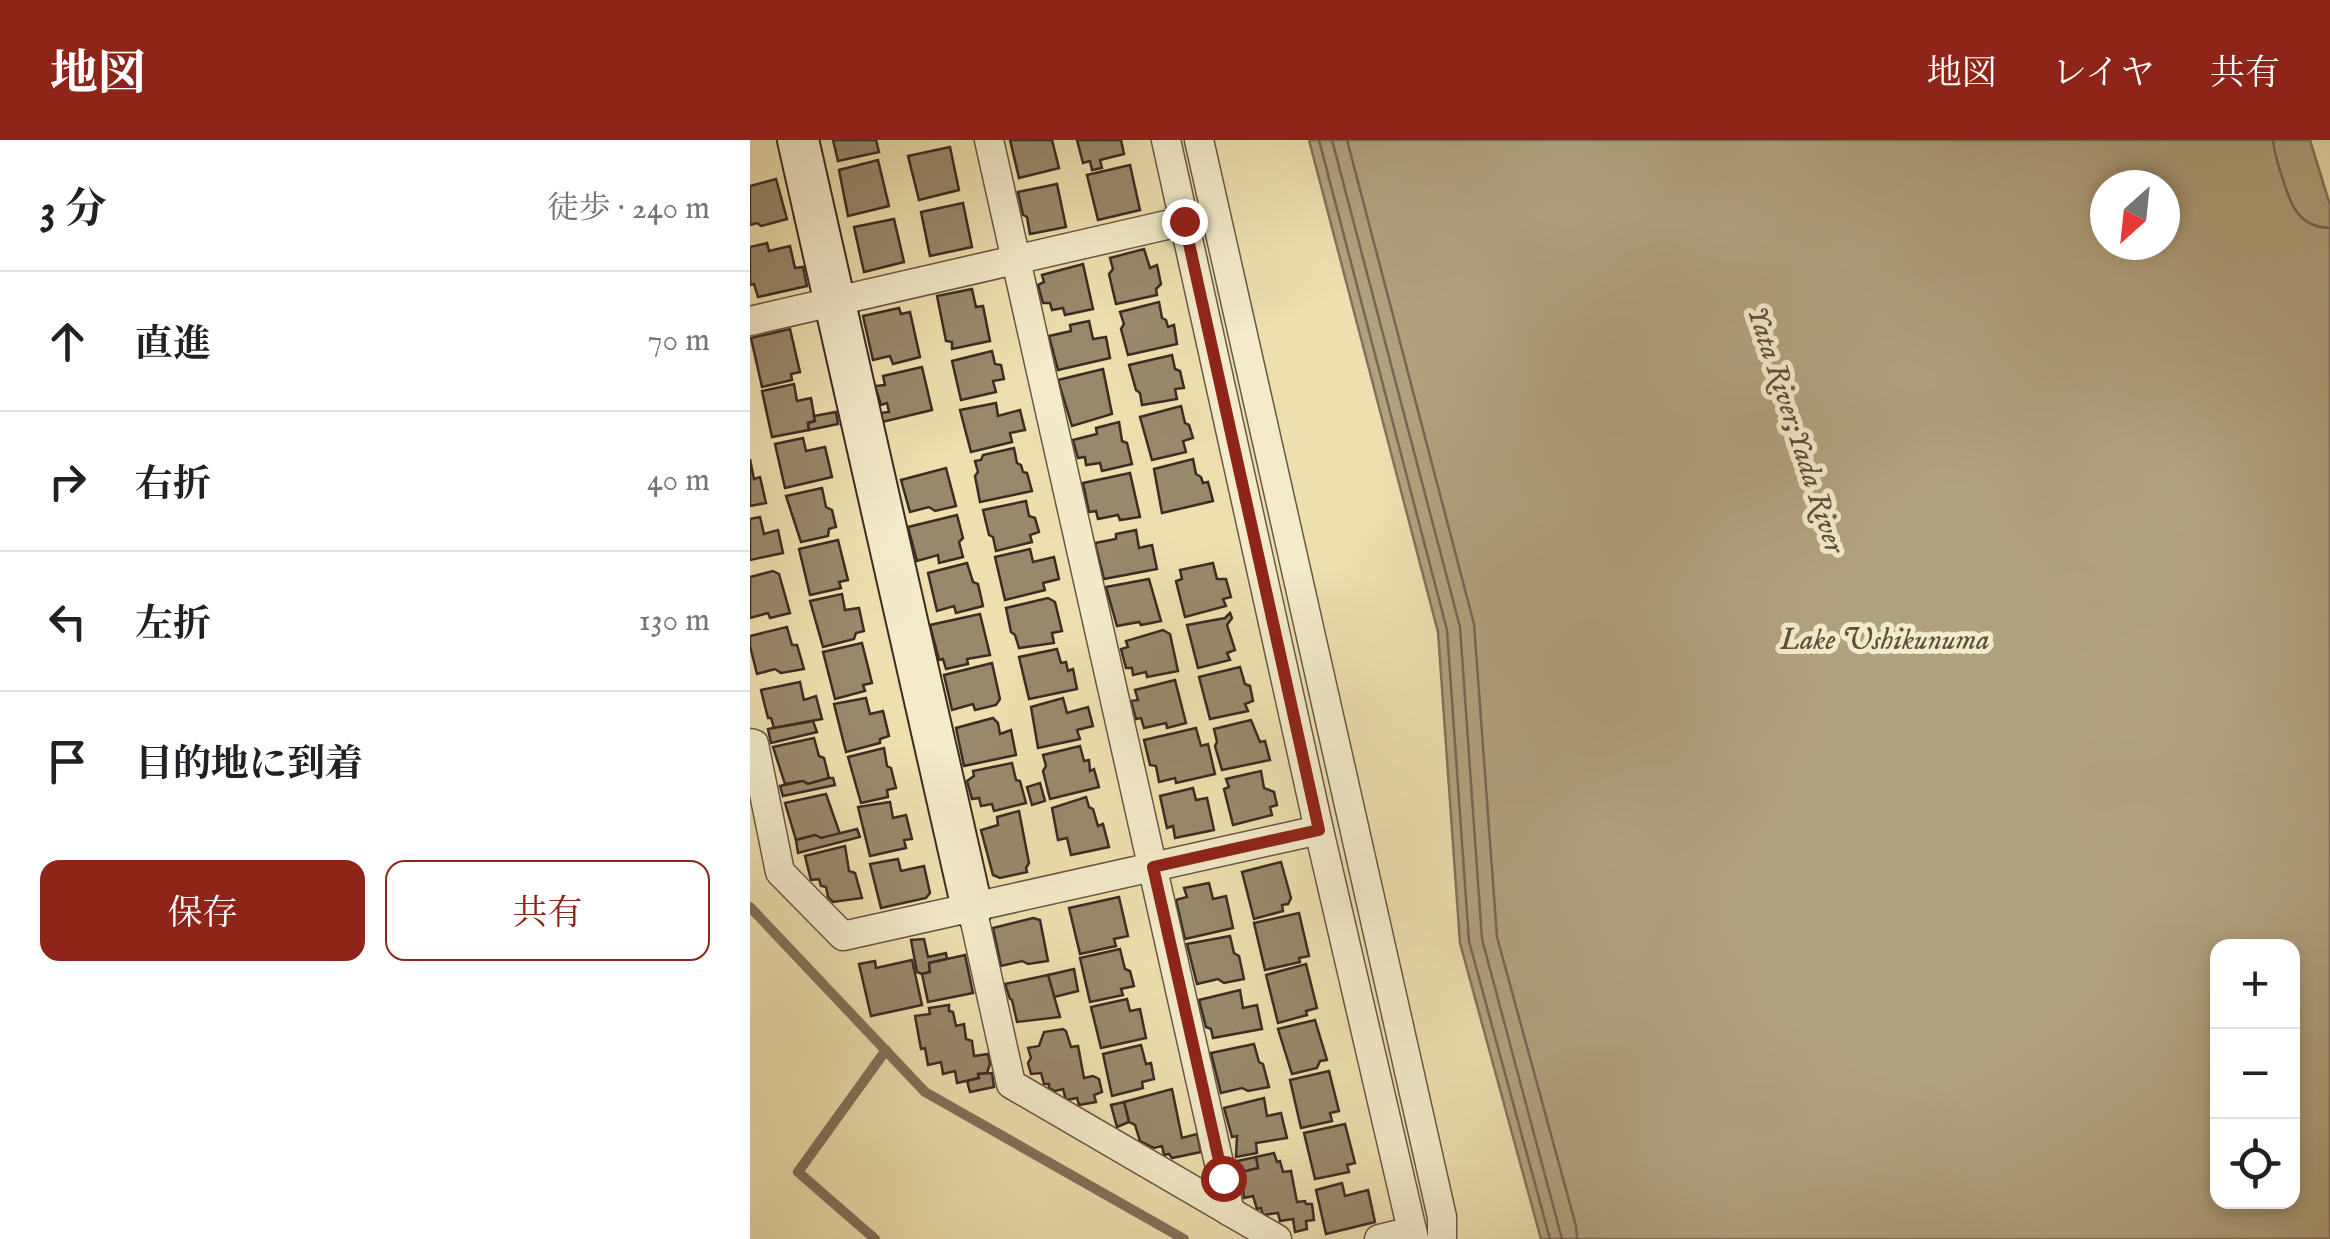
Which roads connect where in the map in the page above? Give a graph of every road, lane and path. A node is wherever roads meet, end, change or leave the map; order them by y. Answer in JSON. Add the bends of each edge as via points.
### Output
{"nodes":[{"id":1,"x":798,"y":140,"type":"edge"},
{"id":2,"x":989,"y":140,"type":"edge"},
{"id":3,"x":1166,"y":140,"type":"edge"},
{"id":4,"x":1199,"y":140,"type":"edge"},
{"id":5,"x":1184,"y":221,"type":"junction"},
{"id":6,"x":1016,"y":260,"type":"junction"},
{"id":7,"x":834,"y":302,"type":"junction"},
{"id":8,"x":750,"y":322,"type":"edge"},
{"id":9,"x":751,"y":738,"type":"edge"},
{"id":10,"x":1319,"y":830,"type":"junction"},
{"id":11,"x":1153,"y":867,"type":"junction"},
{"id":12,"x":972,"y":908,"type":"junction"},
{"id":13,"x":1230,"y":1212,"type":"junction"},
{"id":14,"x":1413,"y":1235,"type":"edge"},
{"id":15,"x":1276,"y":1239,"type":"edge"},
{"id":16,"x":1379,"y":1239,"type":"edge"},
{"id":17,"x":1442,"y":1239,"type":"edge"}],
"edges":[{"from":1,"to":7,"type":"street"},
{"from":2,"to":6,"type":"street"},
{"from":3,"to":5,"type":"street"},
{"from":4,"to":17,"type":"street"},
{"from":5,"to":6,"type":"street"},
{"from":5,"to":10,"type":"street"},
{"from":6,"to":7,"type":"street"},
{"from":6,"to":11,"type":"street"},
{"from":7,"to":8,"type":"street"},
{"from":7,"to":12,"type":"street"},
{"from":9,"to":12,"type":"street","via":[[780,872],[843,936]]},
{"from":10,"to":11,"type":"street"},
{"from":10,"to":14,"type":"street"},
{"from":11,"to":12,"type":"street"},
{"from":11,"to":13,"type":"street"},
{"from":12,"to":13,"type":"street","via":[[1011,1084]]},
{"from":13,"to":15,"type":"street"},
{"from":14,"to":16,"type":"street"}]}
